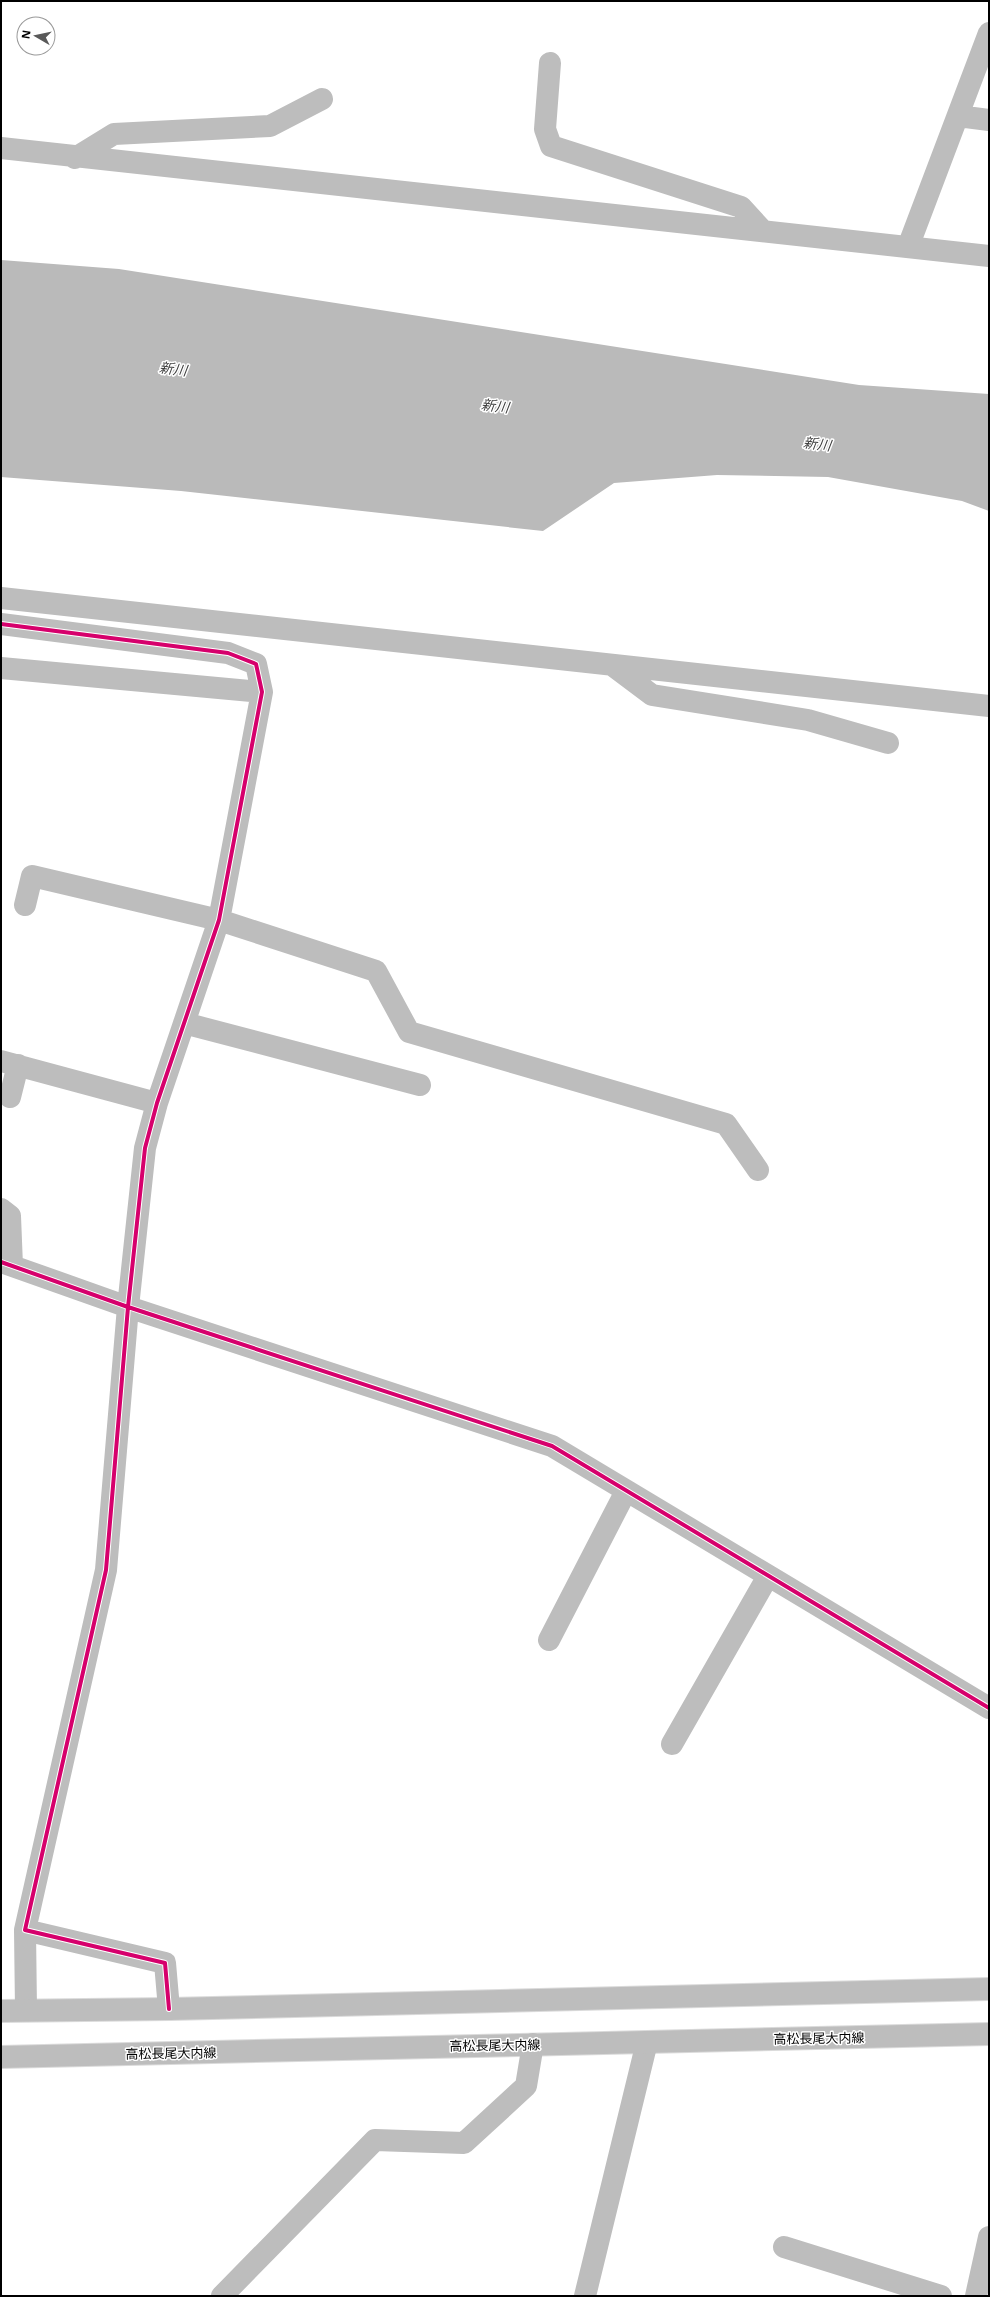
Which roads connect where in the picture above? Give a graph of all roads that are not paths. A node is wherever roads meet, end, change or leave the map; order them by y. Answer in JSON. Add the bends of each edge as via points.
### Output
{"nodes":[{"id":1,"x":989,"y":33,"type":"edge"},
{"id":2,"x":550,"y":63,"type":"dead end"},
{"id":3,"x":322,"y":99,"type":"dead end"},
{"id":4,"x":958,"y":116,"type":"junction"},
{"id":5,"x":989,"y":120,"type":"edge"},
{"id":6,"x":1,"y":148,"type":"edge"},
{"id":7,"x":75,"y":158,"type":"junction"},
{"id":8,"x":763,"y":232,"type":"junction"},
{"id":9,"x":908,"y":247,"type":"junction"},
{"id":10,"x":989,"y":256,"type":"edge"},
{"id":11,"x":1,"y":598,"type":"edge"},
{"id":12,"x":1,"y":624,"type":"edge"},
{"id":13,"x":612,"y":665,"type":"junction"},
{"id":14,"x":1,"y":668,"type":"edge"},
{"id":15,"x":262,"y":692,"type":"junction"},
{"id":16,"x":989,"y":706,"type":"edge"},
{"id":17,"x":888,"y":743,"type":"dead end"},
{"id":18,"x":25,"y":905,"type":"dead end"},
{"id":19,"x":219,"y":920,"type":"junction"},
{"id":20,"x":184,"y":1023,"type":"junction"},
{"id":21,"x":10,"y":1063,"type":"edge"},
{"id":22,"x":420,"y":1085,"type":"dead end"},
{"id":23,"x":10,"y":1097,"type":"dead end"},
{"id":24,"x":157,"y":1103,"type":"junction"},
{"id":25,"x":758,"y":1170,"type":"dead end"},
{"id":26,"x":1,"y":1208,"type":"edge"},
{"id":27,"x":7,"y":1264,"type":"edge"},
{"id":28,"x":128,"y":1307,"type":"junction"},
{"id":29,"x":626,"y":1491,"type":"junction"},
{"id":30,"x":768,"y":1576,"type":"junction"},
{"id":31,"x":549,"y":1640,"type":"dead end"},
{"id":32,"x":989,"y":1708,"type":"edge"},
{"id":33,"x":672,"y":1744,"type":"dead end"},
{"id":34,"x":25,"y":1930,"type":"junction"},
{"id":35,"x":989,"y":1989,"type":"edge"},
{"id":36,"x":169,"y":2009,"type":"junction"},
{"id":37,"x":26,"y":2010,"type":"junction"},
{"id":38,"x":1,"y":2011,"type":"edge"},
{"id":39,"x":989,"y":2034,"type":"edge"},
{"id":40,"x":647,"y":2042,"type":"junction"},
{"id":41,"x":533,"y":2044,"type":"junction"},
{"id":42,"x":1,"y":2057,"type":"edge"},
{"id":43,"x":989,"y":2237,"type":"edge"},
{"id":44,"x":784,"y":2247,"type":"dead end"},
{"id":45,"x":982,"y":2286,"type":"edge"},
{"id":46,"x":222,"y":2296,"type":"edge"},
{"id":47,"x":585,"y":2296,"type":"edge"},
{"id":48,"x":941,"y":2296,"type":"edge"}],
"edges":[{"from":1,"to":4,"type":"street"},
{"from":2,"to":8,"type":"street","via":[[545,130],[551,146],[742,207]]},
{"from":3,"to":7,"type":"street","via":[[270,126],[114,134]]},
{"from":4,"to":5,"type":"street"},
{"from":4,"to":9,"type":"street"},
{"from":6,"to":7,"type":"street"},
{"from":7,"to":8,"type":"street"},
{"from":8,"to":9,"type":"street"},
{"from":9,"to":10,"type":"street"},
{"from":11,"to":13,"type":"street"},
{"from":12,"to":15,"type":"street","via":[[228,653],[256,664]]},
{"from":13,"to":16,"type":"street"},
{"from":13,"to":17,"type":"street","via":[[652,695],[808,720]]},
{"from":14,"to":15,"type":"street"},
{"from":15,"to":19,"type":"street"},
{"from":18,"to":19,"type":"street","via":[[32,876]]},
{"from":19,"to":20,"type":"street"},
{"from":19,"to":25,"type":"street","via":[[376,971],[409,1032],[726,1124]]},
{"from":20,"to":22,"type":"street"},
{"from":20,"to":24,"type":"street"},
{"from":21,"to":23,"type":"street"},
{"from":21,"to":24,"type":"street"},
{"from":24,"to":28,"type":"street","via":[[145,1148]]},
{"from":26,"to":27,"type":"street","via":[[10,1216]]},
{"from":27,"to":28,"type":"street"},
{"from":28,"to":29,"type":"street","via":[[552,1446]]},
{"from":28,"to":34,"type":"street","via":[[106,1570]]},
{"from":29,"to":30,"type":"street"},
{"from":29,"to":31,"type":"street"},
{"from":30,"to":32,"type":"street"},
{"from":30,"to":33,"type":"street"},
{"from":34,"to":36,"type":"street","via":[[165,1963]]},
{"from":34,"to":37,"type":"street"},
{"from":35,"to":36,"type":"street"},
{"from":36,"to":37,"type":"street"},
{"from":37,"to":38,"type":"street"},
{"from":39,"to":40,"type":"street","name":"高松長尾大内線"},
{"from":40,"to":41,"type":"street","name":"高松長尾大内線"},
{"from":40,"to":47,"type":"street"},
{"from":41,"to":42,"type":"street","name":"高松長尾大内線"},
{"from":41,"to":46,"type":"street","via":[[526,2086],[464,2143],[375,2140]]},
{"from":43,"to":45,"type":"street"},
{"from":44,"to":48,"type":"street"}]}
